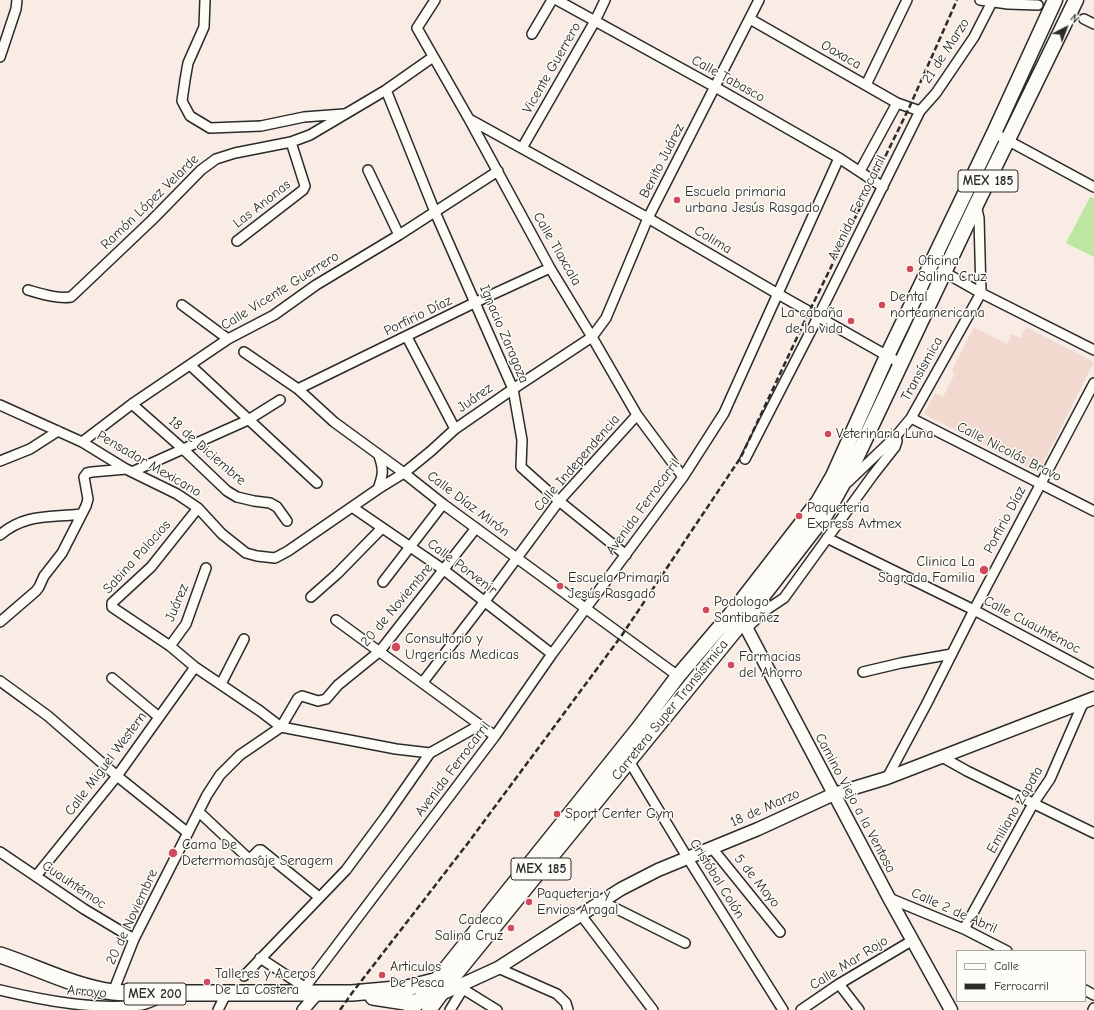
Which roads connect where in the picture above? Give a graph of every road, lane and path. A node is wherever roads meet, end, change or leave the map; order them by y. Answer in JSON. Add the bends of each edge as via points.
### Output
{"nodes":[{"id":1,"x":17,"y":0,"type":"edge"},
{"id":2,"x":205,"y":0,"type":"edge"},
{"id":3,"x":435,"y":0,"type":"edge"},
{"id":4,"x":552,"y":0,"type":"edge"},
{"id":5,"x":557,"y":0,"type":"edge"},
{"id":6,"x":605,"y":0,"type":"edge"},
{"id":7,"x":980,"y":0,"type":"edge"},
{"id":8,"x":1055,"y":0,"type":"edge"},
{"id":9,"x":1076,"y":0,"type":"edge"},
{"id":10,"x":755,"y":1,"type":"edge"},
{"id":11,"x":904,"y":1,"type":"edge"},
{"id":12,"x":992,"y":1,"type":"edge"},
{"id":13,"x":1038,"y":5,"type":"tunnel mouth"},
{"id":14,"x":750,"y":19,"type":"junction"},
{"id":15,"x":1084,"y":19,"type":"tunnel mouth"},
{"id":16,"x":596,"y":21,"type":"junction"},
{"id":17,"x":1094,"y":24,"type":"edge"},
{"id":18,"x":532,"y":34,"type":"dead end"},
{"id":19,"x":0,"y":57,"type":"edge"},
{"id":20,"x":433,"y":57,"type":"junction"},
{"id":21,"x":866,"y":85,"type":"junction"},
{"id":22,"x":715,"y":87,"type":"junction"},
{"id":23,"x":386,"y":90,"type":"junction"},
{"id":24,"x":897,"y":103,"type":"junction"},
{"id":25,"x":920,"y":111,"type":"junction"},
{"id":26,"x":347,"y":114,"type":"junction"},
{"id":27,"x":469,"y":119,"type":"junction"},
{"id":28,"x":994,"y":133,"type":"junction"},
{"id":29,"x":1008,"y":141,"type":"junction"},
{"id":30,"x":291,"y":142,"type":"junction"},
{"id":31,"x":522,"y":148,"type":"junction"},
{"id":32,"x":839,"y":158,"type":"junction"},
{"id":33,"x":368,"y":170,"type":"dead end"},
{"id":34,"x":498,"y":171,"type":"junction"},
{"id":35,"x":860,"y":171,"type":"junction"},
{"id":36,"x":883,"y":187,"type":"junction"},
{"id":37,"x":1094,"y":187,"type":"edge"},
{"id":38,"x":976,"y":205,"type":"junction"},
{"id":39,"x":435,"y":212,"type":"junction"},
{"id":40,"x":648,"y":218,"type":"junction"},
{"id":41,"x":399,"y":235,"type":"junction"},
{"id":42,"x":238,"y":241,"type":"dead end"},
{"id":43,"x":550,"y":268,"type":"junction"},
{"id":44,"x":944,"y":272,"type":"junction"},
{"id":45,"x":28,"y":290,"type":"dead end"},
{"id":46,"x":981,"y":293,"type":"junction"},
{"id":47,"x":778,"y":294,"type":"junction"},
{"id":48,"x":476,"y":302,"type":"junction"},
{"id":49,"x":182,"y":306,"type":"dead end"},
{"id":50,"x":818,"y":317,"type":"junction"},
{"id":51,"x":407,"y":337,"type":"junction"},
{"id":52,"x":592,"y":337,"type":"junction"},
{"id":53,"x":228,"y":339,"type":"junction"},
{"id":54,"x":1094,"y":350,"type":"edge"},
{"id":55,"x":244,"y":352,"type":"dead end"},
{"id":56,"x":887,"y":356,"type":"junction"},
{"id":57,"x":900,"y":363,"type":"junction"},
{"id":58,"x":190,"y":365,"type":"junction"},
{"id":59,"x":1094,"y":383,"type":"edge"},
{"id":60,"x":298,"y":389,"type":"junction"},
{"id":61,"x":513,"y":389,"type":"junction"},
{"id":62,"x":280,"y":400,"type":"dead end"},
{"id":63,"x":132,"y":404,"type":"junction"},
{"id":64,"x":0,"y":405,"type":"edge"},
{"id":65,"x":637,"y":415,"type":"junction"},
{"id":66,"x":911,"y":418,"type":"junction"},
{"id":67,"x":248,"y":420,"type":"junction"},
{"id":68,"x":455,"y":429,"type":"junction"},
{"id":69,"x":58,"y":431,"type":"junction"},
{"id":70,"x":896,"y":436,"type":"junction"},
{"id":71,"x":82,"y":442,"type":"junction"},
{"id":72,"x":183,"y":449,"type":"junction"},
{"id":73,"x":379,"y":456,"type":"junction"},
{"id":74,"x":745,"y":459,"type":"dead end"},
{"id":75,"x":0,"y":461,"type":"edge"},
{"id":76,"x":130,"y":470,"type":"junction"},
{"id":77,"x":404,"y":473,"type":"junction"},
{"id":78,"x":683,"y":477,"type":"junction"},
{"id":79,"x":317,"y":483,"type":"dead end"},
{"id":80,"x":1041,"y":484,"type":"junction"},
{"id":81,"x":378,"y":489,"type":"junction"},
{"id":82,"x":841,"y":489,"type":"junction"},
{"id":83,"x":559,"y":501,"type":"junction"},
{"id":84,"x":443,"y":504,"type":"junction"},
{"id":85,"x":352,"y":507,"type":"junction"},
{"id":86,"x":198,"y":508,"type":"junction"},
{"id":87,"x":1094,"y":511,"type":"edge"},
{"id":88,"x":81,"y":514,"type":"junction"},
{"id":89,"x":287,"y":521,"type":"dead end"},
{"id":90,"x":382,"y":528,"type":"junction"},
{"id":91,"x":476,"y":528,"type":"junction"},
{"id":92,"x":0,"y":535,"type":"edge"},
{"id":93,"x":827,"y":538,"type":"junction"},
{"id":94,"x":411,"y":546,"type":"junction"},
{"id":95,"x":626,"y":555,"type":"junction"},
{"id":96,"x":275,"y":558,"type":"joint"},
{"id":97,"x":518,"y":558,"type":"junction"},
{"id":98,"x":206,"y":568,"type":"dead end"},
{"id":99,"x":444,"y":570,"type":"junction"},
{"id":100,"x":383,"y":582,"type":"dead end"},
{"id":101,"x":311,"y":597,"type":"dead end"},
{"id":102,"x":486,"y":601,"type":"junction"},
{"id":103,"x":586,"y":608,"type":"junction"},
{"id":104,"x":736,"y":608,"type":"junction"},
{"id":105,"x":974,"y":610,"type":"junction"},
{"id":106,"x":336,"y":620,"type":"dead end"},
{"id":107,"x":0,"y":622,"type":"edge"},
{"id":108,"x":745,"y":625,"type":"junction"},
{"id":109,"x":244,"y":640,"type":"dead end"},
{"id":110,"x":170,"y":646,"type":"junction"},
{"id":111,"x":380,"y":651,"type":"junction"},
{"id":112,"x":552,"y":654,"type":"junction"},
{"id":113,"x":952,"y":654,"type":"junction"},
{"id":114,"x":195,"y":667,"type":"junction"},
{"id":115,"x":864,"y":672,"type":"dead end"},
{"id":116,"x":1094,"y":674,"type":"edge"},
{"id":117,"x":678,"y":676,"type":"junction"},
{"id":118,"x":112,"y":678,"type":"dead end"},
{"id":119,"x":0,"y":681,"type":"edge"},
{"id":120,"x":423,"y":682,"type":"junction"},
{"id":121,"x":221,"y":684,"type":"junction"},
{"id":122,"x":1089,"y":700,"type":"edge"},
{"id":123,"x":159,"y":717,"type":"junction"},
{"id":124,"x":480,"y":725,"type":"junction"},
{"id":125,"x":281,"y":727,"type":"junction"},
{"id":126,"x":495,"y":736,"type":"junction"},
{"id":127,"x":430,"y":753,"type":"junction"},
{"id":128,"x":942,"y":757,"type":"junction"},
{"id":129,"x":629,"y":761,"type":"junction"},
{"id":130,"x":117,"y":776,"type":"junction"},
{"id":131,"x":887,"y":778,"type":"junction"},
{"id":132,"x":596,"y":791,"type":"junction"},
{"id":133,"x":834,"y":794,"type":"junction"},
{"id":134,"x":1033,"y":804,"type":"junction"},
{"id":135,"x":199,"y":812,"type":"junction"},
{"id":136,"x":188,"y":833,"type":"junction"},
{"id":137,"x":1094,"y":833,"type":"edge"},
{"id":138,"x":712,"y":848,"type":"junction"},
{"id":139,"x":0,"y":852,"type":"edge"},
{"id":140,"x":687,"y":857,"type":"junction"},
{"id":141,"x":36,"y":876,"type":"junction"},
{"id":142,"x":319,"y":897,"type":"junction"},
{"id":143,"x":889,"y":898,"type":"junction"},
{"id":144,"x":601,"y":901,"type":"junction"},
{"id":145,"x":581,"y":915,"type":"junction"},
{"id":146,"x":964,"y":929,"type":"junction"},
{"id":147,"x":780,"y":932,"type":"dead end"},
{"id":148,"x":134,"y":939,"type":"junction"},
{"id":149,"x":913,"y":940,"type":"junction"},
{"id":150,"x":685,"y":943,"type":"dead end"},
{"id":151,"x":1005,"y":950,"type":"edge"},
{"id":152,"x":2,"y":954,"type":"edge"},
{"id":153,"x":260,"y":958,"type":"junction"},
{"id":154,"x":498,"y":968,"type":"junction"},
{"id":155,"x":244,"y":976,"type":"dead end"},
{"id":156,"x":461,"y":983,"type":"junction"},
{"id":157,"x":839,"y":984,"type":"junction"},
{"id":158,"x":437,"y":988,"type":"junction"},
{"id":159,"x":0,"y":990,"type":"edge"},
{"id":160,"x":113,"y":992,"type":"junction"},
{"id":161,"x":308,"y":992,"type":"junction"},
{"id":162,"x":352,"y":993,"type":"junction"},
{"id":163,"x":170,"y":994,"type":"junction"},
{"id":164,"x":226,"y":994,"type":"junction"},
{"id":165,"x":419,"y":1007,"type":"edge"},
{"id":166,"x":218,"y":1010,"type":"edge"},
{"id":167,"x":303,"y":1010,"type":"edge"},
{"id":168,"x":450,"y":1010,"type":"edge"},
{"id":169,"x":497,"y":1010,"type":"edge"},
{"id":170,"x":568,"y":1010,"type":"edge"},
{"id":171,"x":653,"y":1010,"type":"edge"},
{"id":172,"x":783,"y":1010,"type":"edge"},
{"id":173,"x":801,"y":1010,"type":"edge"},
{"id":174,"x":859,"y":1010,"type":"edge"},
{"id":175,"x":951,"y":1010,"type":"edge"}],
"edges":[{"from":1,"to":19,"type":"street"},
{"from":2,"to":26,"type":"street","name":"Ramón López Velarde","via":[[204,27],[188,63],[182,101],[190,116],[210,128],[261,126],[304,117]]},
{"from":3,"to":20,"type":"street","name":"Calle Tlaxcala","via":[[417,28]]},
{"from":4,"to":18,"type":"street"},
{"from":5,"to":16,"type":"street","name":"Calle Tabasco"},
{"from":6,"to":16,"type":"street","name":"Vicente Guerrero"},
{"from":7,"to":12,"type":"street"},
{"from":8,"to":28,"type":"main road","number":"MEX 185"},
{"from":9,"to":29,"type":"main road","name":"Carretera Super Transístmica","number":"MEX 185"},
{"from":10,"to":14,"type":"street","name":"Benito Juárez"},
{"from":11,"to":21,"type":"street"},
{"from":12,"to":13,"type":"street"},
{"from":12,"to":25,"type":"street","name":"21 de Marzo","via":[[974,37],[936,93]]},
{"from":14,"to":21,"type":"street","name":"Oaxaca"},
{"from":14,"to":22,"type":"street","name":"Benito Juárez"},
{"from":15,"to":17,"type":"street"},
{"from":16,"to":22,"type":"street","name":"Calle Tabasco"},
{"from":16,"to":31,"type":"street","name":"Vicente Guerrero"},
{"from":20,"to":23,"type":"street","name":"Ramón López Velarde"},
{"from":20,"to":27,"type":"street","name":"Calle Tlaxcala"},
{"from":21,"to":24,"type":"street","name":"Oaxaca"},
{"from":22,"to":32,"type":"street","name":"Calle Tabasco"},
{"from":22,"to":40,"type":"street","name":"Benito Juárez"},
{"from":23,"to":26,"type":"street","name":"Ramón López Velarde"},
{"from":23,"to":39,"type":"street","name":"Ignacio Zaragoza"},
{"from":24,"to":25,"type":"street","name":"Oaxaca"},
{"from":24,"to":35,"type":"street"},
{"from":25,"to":36,"type":"street","name":"Avenida Ferrocarril"},
{"from":26,"to":30,"type":"street","name":"Ramón López Velarde","via":[[310,135]]},
{"from":27,"to":31,"type":"street","name":"Colima"},
{"from":27,"to":34,"type":"street","name":"Calle Tlaxcala"},
{"from":28,"to":29,"type":"street"},
{"from":28,"to":56,"type":"main road","number":"MEX 185"},
{"from":29,"to":37,"type":"street"},
{"from":29,"to":38,"type":"main road","name":"Carretera Super Transístmica","number":"MEX 185"},
{"from":30,"to":42,"type":"street","name":"Las Anonas","via":[[305,186],[303,190]]},
{"from":30,"to":45,"type":"street","name":"Ramón López Velarde","via":[[235,152],[216,159],[200,170],[71,297],[48,296]]},
{"from":31,"to":40,"type":"street","name":"Colima"},
{"from":32,"to":35,"type":"street","name":"Calle Tabasco"},
{"from":32,"to":47,"type":"street","name":"Avenida Ferrocarril"},
{"from":33,"to":41,"type":"street"},
{"from":34,"to":39,"type":"street","name":"Calle Vicente Guerrero"},
{"from":34,"to":43,"type":"street","name":"Calle Tlaxcala"},
{"from":35,"to":36,"type":"street","name":"Calle Tabasco"},
{"from":36,"to":50,"type":"street","name":"Avenida Ferrocarril"},
{"from":38,"to":44,"type":"main road","name":"Carretera Super Transístmica","number":"MEX 185"},
{"from":38,"to":46,"type":"street","via":[[979,218]]},
{"from":39,"to":41,"type":"street","name":"Calle Vicente Guerrero"},
{"from":39,"to":48,"type":"street","name":"Ignacio Zaragoza"},
{"from":40,"to":47,"type":"street","name":"Colima"},
{"from":40,"to":52,"type":"street","name":"Benito Juárez","via":[[606,318]]},
{"from":41,"to":53,"type":"street","name":"Calle Vicente Guerrero","via":[[316,285],[274,315]]},
{"from":43,"to":48,"type":"street","name":"Porfirio Díaz"},
{"from":43,"to":52,"type":"street","name":"Calle Tlaxcala"},
{"from":44,"to":46,"type":"street"},
{"from":44,"to":57,"type":"main road","name":"Carretera Super Transístmica","number":"MEX 185"},
{"from":46,"to":54,"type":"street"},
{"from":46,"to":66,"type":"street","name":"Transísmica"},
{"from":47,"to":50,"type":"street","name":"Colima"},
{"from":47,"to":78,"type":"street","name":"Avenida Ferrocarril","via":[[724,413]]},
{"from":48,"to":51,"type":"street","name":"Porfirio Díaz"},
{"from":48,"to":61,"type":"street","name":"Ignacio Zaragoza"},
{"from":49,"to":53,"type":"street"},
{"from":50,"to":56,"type":"street","name":"Colima"},
{"from":50,"to":74,"type":"street","name":"Avenida Ferrocarril"},
{"from":51,"to":60,"type":"street","name":"Porfirio Díaz"},
{"from":51,"to":68,"type":"street"},
{"from":52,"to":61,"type":"street","name":"Juárez"},
{"from":52,"to":65,"type":"street","name":"Calle Tlaxcala"},
{"from":53,"to":58,"type":"street","name":"Calle Vicente Guerrero"},
{"from":55,"to":60,"type":"street","name":"Calle Díaz Mirón"},
{"from":56,"to":57,"type":"street","name":"Colima"},
{"from":56,"to":104,"type":"main road","name":"Carretera Super Transístmica","number":"MEX 185","via":[[833,476],[818,502]]},
{"from":57,"to":82,"type":"main road","name":"Carretera Super Transístmica","number":"MEX 185"},
{"from":58,"to":63,"type":"street","name":"Calle Vicente Guerrero"},
{"from":58,"to":67,"type":"street"},
{"from":59,"to":80,"type":"street","name":"Porfirio Díaz"},
{"from":60,"to":73,"type":"street","name":"Calle Díaz Mirón","via":[[334,422]]},
{"from":61,"to":68,"type":"street","name":"Juárez"},
{"from":61,"to":83,"type":"street","name":"Ignacio Zaragoza","via":[[522,440],[521,467]]},
{"from":62,"to":67,"type":"street"},
{"from":63,"to":71,"type":"street","name":"Calle Vicente Guerrero"},
{"from":63,"to":72,"type":"street","name":"18 de Diciembre"},
{"from":64,"to":69,"type":"street","name":"Pensador Mexicano"},
{"from":65,"to":78,"type":"street","name":"Calle Tlaxcala"},
{"from":65,"to":83,"type":"street","name":"Calle Independencia"},
{"from":66,"to":70,"type":"street","name":"Transísmica"},
{"from":66,"to":80,"type":"street","name":"Calle Nicolás Bravo"},
{"from":67,"to":72,"type":"street"},
{"from":67,"to":79,"type":"street"},
{"from":68,"to":77,"type":"street","name":"Juárez"},
{"from":69,"to":71,"type":"street","name":"Pensador Mexicano"},
{"from":69,"to":75,"type":"street","via":[[30,449]]},
{"from":70,"to":82,"type":"street","name":"Transísmica"},
{"from":70,"to":93,"type":"street","name":"Transísmica","via":[[898,441],[895,447]]},
{"from":71,"to":76,"type":"street","name":"Pensador Mexicano"},
{"from":72,"to":76,"type":"street"},
{"from":72,"to":89,"type":"street","name":"18 de Diciembre","via":[[227,491],[237,497],[270,503],[277,507]]},
{"from":73,"to":77,"type":"street","name":"Calle Díaz Mirón"},
{"from":73,"to":81,"type":"street","via":[[383,476]]},
{"from":76,"to":86,"type":"street","name":"Pensador Mexicano"},
{"from":76,"to":88,"type":"street","via":[[87,473],[84,477],[88,498]]},
{"from":77,"to":81,"type":"street","name":"Juárez"},
{"from":77,"to":84,"type":"street","name":"Calle Díaz Mirón"},
{"from":78,"to":95,"type":"street","name":"Avenida Ferrocarril"},
{"from":80,"to":87,"type":"street","name":"Calle Nicolás Bravo"},
{"from":80,"to":105,"type":"street","name":"Porfirio Díaz"},
{"from":81,"to":85,"type":"street","name":"Juárez"},
{"from":82,"to":108,"type":"main road","name":"Carretera Super Transístmica","number":"MEX 185","via":[[826,514]]},
{"from":83,"to":95,"type":"street","name":"Ignacio Zaragoza"},
{"from":83,"to":97,"type":"street","name":"Calle Independencia"},
{"from":84,"to":91,"type":"street","name":"Calle Díaz Mirón"},
{"from":84,"to":94,"type":"street"},
{"from":85,"to":90,"type":"street","name":"Calle Porvenir"},
{"from":85,"to":96,"type":"street","name":"Juárez","via":[[288,552]]},
{"from":86,"to":96,"type":"street","name":"Pensador Mexicano","via":[[222,534],[246,553]]},
{"from":86,"to":110,"type":"street","name":"Sabina Palacios","via":[[151,567],[112,602],[112,607]]},
{"from":88,"to":92,"type":"street","via":[[35,518],[20,523]]},
{"from":88,"to":107,"type":"street","via":[[62,553],[44,576],[39,587]]},
{"from":90,"to":94,"type":"street","name":"Calle Porvenir"},
{"from":90,"to":101,"type":"street"},
{"from":91,"to":97,"type":"street","name":"Calle Díaz Mirón"},
{"from":91,"to":99,"type":"street","name":"20 de Noviembre"},
{"from":93,"to":105,"type":"street","name":"Calle Cuauhtémoc"},
{"from":93,"to":108,"type":"street","name":"Transísmica","via":[[784,598]]},
{"from":94,"to":99,"type":"street","name":"Calle Porvenir"},
{"from":94,"to":100,"type":"street"},
{"from":95,"to":103,"type":"street","name":"Avenida Ferrocarril"},
{"from":97,"to":102,"type":"street","name":"Calle Independencia"},
{"from":97,"to":103,"type":"street","name":"Calle Díaz Mirón"},
{"from":98,"to":110,"type":"street","name":"Juárez","via":[[186,624]]},
{"from":99,"to":102,"type":"street","name":"Calle Porvenir"},
{"from":99,"to":111,"type":"street","name":"20 de Noviembre"},
{"from":102,"to":112,"type":"street","name":"Calle Porvenir"},
{"from":102,"to":120,"type":"street","name":"Calle Independencia"},
{"from":103,"to":112,"type":"street","name":"Avenida Ferrocarril"},
{"from":103,"to":117,"type":"street","name":"Calle Díaz Mirón"},
{"from":104,"to":108,"type":"main road","name":"Camino Viejo a la Ventosa"},
{"from":104,"to":117,"type":"main road","name":"Carretera Super Transístmica","number":"MEX 185"},
{"from":105,"to":113,"type":"street","name":"Porfirio Díaz"},
{"from":105,"to":116,"type":"street","name":"Calle Cuauhtémoc"},
{"from":106,"to":111,"type":"street"},
{"from":108,"to":129,"type":"main road","name":"Carretera Super Transístmica","number":"MEX 185"},
{"from":108,"to":133,"type":"main road","name":"Camino Viejo a la Ventosa"},
{"from":109,"to":121,"type":"street"},
{"from":110,"to":114,"type":"street"},
{"from":111,"to":120,"type":"street"},
{"from":111,"to":125,"type":"street","name":"20 de Noviembre","via":[[338,685],[326,699],[318,701],[302,696],[298,698]]},
{"from":112,"to":126,"type":"street","name":"Avenida Ferrocarril"},
{"from":113,"to":115,"type":"street","via":[[901,662]]},
{"from":113,"to":131,"type":"street","name":"Porfirio Díaz"},
{"from":114,"to":121,"type":"street"},
{"from":114,"to":123,"type":"street","name":"Calle Miguel Western"},
{"from":117,"to":132,"type":"main road","name":"Carretera Super Transístmica","number":"MEX 185"},
{"from":118,"to":123,"type":"street"},
{"from":119,"to":130,"type":"street","via":[[48,716]]},
{"from":120,"to":124,"type":"street"},
{"from":121,"to":125,"type":"street"},
{"from":122,"to":128,"type":"main road","name":"18 de Marzo"},
{"from":122,"to":134,"type":"street","name":"Emiliano Zapata","via":[[1050,779]]},
{"from":123,"to":130,"type":"street","name":"Calle Miguel Western"},
{"from":124,"to":126,"type":"street"},
{"from":124,"to":127,"type":"street"},
{"from":125,"to":127,"type":"street"},
{"from":125,"to":135,"type":"street","name":"20 de Noviembre","via":[[240,755],[220,775]]},
{"from":126,"to":161,"type":"street","name":"Avenida Ferrocarril"},
{"from":127,"to":142,"type":"street","via":[[346,870]]},
{"from":128,"to":131,"type":"main road","name":"18 de Marzo"},
{"from":128,"to":134,"type":"street"},
{"from":129,"to":132,"type":"main road","name":"Carretera Super Transístmica","number":"MEX 185"},
{"from":129,"to":140,"type":"street","name":"Cristóbal Colón"},
{"from":130,"to":136,"type":"street"},
{"from":130,"to":141,"type":"street","name":"Calle Miguel Western"},
{"from":131,"to":133,"type":"main road","name":"18 de Marzo"},
{"from":132,"to":156,"type":"main road","name":"Carretera Super Transístmica","number":"MEX 185"},
{"from":132,"to":158,"type":"main road","name":"Carretera Super Transístmica","number":"MEX 185"},
{"from":133,"to":138,"type":"main road","name":"18 de Marzo"},
{"from":133,"to":143,"type":"main road","name":"Camino Viejo a la Ventosa"},
{"from":134,"to":137,"type":"street"},
{"from":134,"to":146,"type":"street","name":"Emiliano Zapata"},
{"from":135,"to":136,"type":"street","name":"20 de Noviembre"},
{"from":135,"to":142,"type":"street","via":[[248,858],[261,850]]},
{"from":136,"to":148,"type":"street","name":"20 de Noviembre"},
{"from":138,"to":140,"type":"main road","name":"18 de Marzo"},
{"from":138,"to":147,"type":"street","name":"5 de Mayo"},
{"from":139,"to":141,"type":"street","name":"Cuauhtémoc"},
{"from":140,"to":144,"type":"main road","name":"18 de Marzo","via":[[633,882]]},
{"from":140,"to":172,"type":"street","name":"Cristóbal Colón"},
{"from":141,"to":148,"type":"street","name":"Cuauhtémoc"},
{"from":142,"to":153,"type":"street"},
{"from":143,"to":146,"type":"street","name":"Calle 2 de Abril"},
{"from":143,"to":149,"type":"main road","name":"Camino Viejo a la Ventosa"},
{"from":144,"to":145,"type":"main road","name":"18 de Marzo"},
{"from":144,"to":150,"type":"street"},
{"from":145,"to":154,"type":"main road","name":"18 de Marzo"},
{"from":145,"to":171,"type":"street"},
{"from":146,"to":151,"type":"street","name":"Calle 2 de Abril"},
{"from":148,"to":160,"type":"street","name":"20 de Noviembre"},
{"from":149,"to":157,"type":"street","name":"Calle Mar Rojo"},
{"from":149,"to":175,"type":"main road","name":"Camino Viejo a la Ventosa"},
{"from":152,"to":160,"type":"highway","number":"MEX 200","via":[[65,979]]},
{"from":153,"to":155,"type":"street"},
{"from":153,"to":161,"type":"street"},
{"from":154,"to":156,"type":"main road","name":"18 de Marzo"},
{"from":154,"to":170,"type":"street","via":[[557,994],[566,1003]]},
{"from":156,"to":158,"type":"highway","number":"MEX 200"},
{"from":156,"to":168,"type":"street"},
{"from":156,"to":169,"type":"street"},
{"from":157,"to":173,"type":"street","name":"Calle Mar Rojo"},
{"from":157,"to":174,"type":"street"},
{"from":158,"to":162,"type":"highway","number":"MEX 200"},
{"from":158,"to":165,"type":"highway","number":"MEX 200"},
{"from":159,"to":163,"type":"street","name":"Arroyo","via":[[49,1002],[104,1009],[144,1004]]},
{"from":160,"to":163,"type":"highway","number":"MEX 200"},
{"from":161,"to":162,"type":"highway","number":"MEX 200"},
{"from":161,"to":164,"type":"highway","number":"MEX 200"},
{"from":161,"to":167,"type":"street"},
{"from":162,"to":165,"type":"highway","number":"MEX 200"},
{"from":163,"to":164,"type":"highway","number":"MEX 200"},
{"from":164,"to":166,"type":"street"}]}
